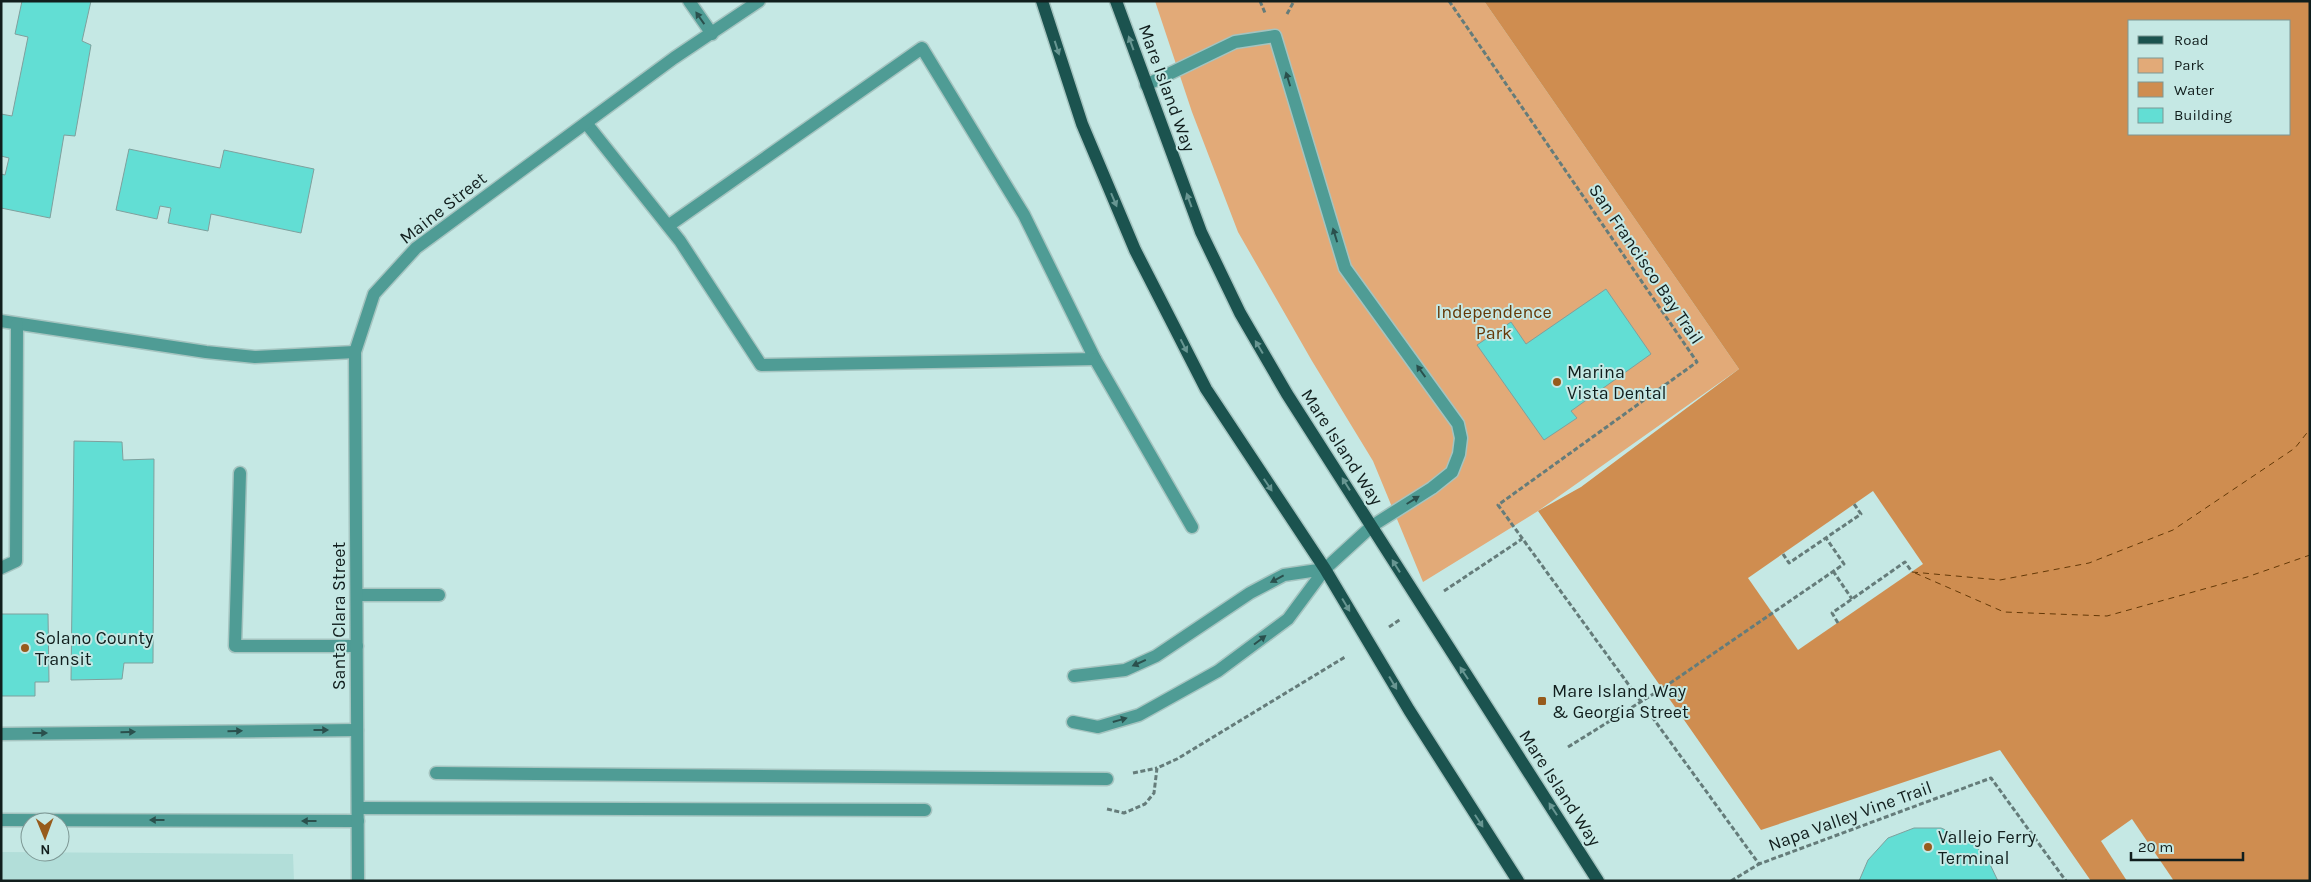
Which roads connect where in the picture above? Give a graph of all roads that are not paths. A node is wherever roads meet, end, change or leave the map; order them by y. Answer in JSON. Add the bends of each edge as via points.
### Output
{"nodes":[{"id":1,"x":688,"y":1,"type":"edge"},
{"id":2,"x":759,"y":1,"type":"edge"},
{"id":3,"x":1042,"y":1,"type":"edge"},
{"id":4,"x":1116,"y":1,"type":"edge"},
{"id":5,"x":712,"y":34,"type":"junction"},
{"id":6,"x":1146,"y":85,"type":"junction"},
{"id":7,"x":586,"y":123,"type":"junction"},
{"id":8,"x":668,"y":226,"type":"junction"},
{"id":9,"x":1,"y":321,"type":"edge"},
{"id":10,"x":17,"y":324,"type":"junction"},
{"id":11,"x":355,"y":352,"type":"junction"},
{"id":12,"x":1095,"y":359,"type":"junction"},
{"id":13,"x":240,"y":473,"type":"dead end"},
{"id":14,"x":1372,"y":526,"type":"junction"},
{"id":15,"x":1192,"y":528,"type":"dead end"},
{"id":16,"x":1,"y":568,"type":"edge"},
{"id":17,"x":1325,"y":569,"type":"junction"},
{"id":18,"x":439,"y":594,"type":"dead end"},
{"id":19,"x":357,"y":595,"type":"junction"},
{"id":20,"x":357,"y":646,"type":"junction"},
{"id":21,"x":1074,"y":676,"type":"dead end"},
{"id":22,"x":1073,"y":722,"type":"dead end"},
{"id":23,"x":357,"y":730,"type":"junction"},
{"id":24,"x":1,"y":734,"type":"edge"},
{"id":25,"x":436,"y":772,"type":"dead end"},
{"id":26,"x":1106,"y":779,"type":"dead end"},
{"id":27,"x":925,"y":810,"type":"dead end"},
{"id":28,"x":358,"y":815,"type":"junction"},
{"id":29,"x":1,"y":820,"type":"edge"},
{"id":30,"x":358,"y":881,"type":"edge"},
{"id":31,"x":1518,"y":881,"type":"edge"},
{"id":32,"x":1598,"y":881,"type":"edge"}],
"edges":[{"from":5,"to":1,"type":"street","one_way":true},
{"from":2,"to":5,"type":"street","name":"Maine Street"},
{"from":3,"to":17,"type":"main road","one_way":true,"via":[[1082,124],[1135,250],[1206,389]]},
{"from":6,"to":4,"type":"main road","name":"Mare Island Way","one_way":true},
{"from":5,"to":7,"type":"street","name":"Maine Street"},
{"from":14,"to":6,"type":"main road","name":"Mare Island Way","one_way":true,"via":[[1240,313],[1201,232]]},
{"from":14,"to":6,"type":"street","one_way":true,"via":[[1452,472],[1461,438],[1458,424],[1345,268],[1275,36],[1235,42]]},
{"from":7,"to":8,"type":"street"},
{"from":7,"to":11,"type":"street","name":"Maine Street","via":[[416,248],[374,294]]},
{"from":8,"to":12,"type":"street","via":[[761,365]]},
{"from":8,"to":12,"type":"street","via":[[922,48],[1024,215]]},
{"from":9,"to":10,"type":"street"},
{"from":10,"to":11,"type":"street","via":[[255,357]]},
{"from":10,"to":16,"type":"street","via":[[16,560]]},
{"from":11,"to":19,"type":"street","name":"Santa Clara Street"},
{"from":12,"to":15,"type":"street"},
{"from":13,"to":20,"type":"street","via":[[235,646]]},
{"from":14,"to":17,"type":"street"},
{"from":32,"to":14,"type":"main road","name":"Mare Island Way","one_way":true},
{"from":17,"to":21,"type":"street","one_way":true,"via":[[1284,575],[1250,593],[1156,656],[1125,670]]},
{"from":22,"to":17,"type":"street","one_way":true,"via":[[1098,726],[1139,715],[1218,671],[1288,618]]},
{"from":17,"to":31,"type":"main road","one_way":true,"via":[[1409,710]]},
{"from":18,"to":19,"type":"street"},
{"from":19,"to":20,"type":"street","name":"Santa Clara Street"},
{"from":20,"to":23,"type":"street","name":"Santa Clara Street"},
{"from":24,"to":23,"type":"street","one_way":true},
{"from":23,"to":28,"type":"street","name":"Santa Clara Street"},
{"from":25,"to":26,"type":"street"},
{"from":27,"to":28,"type":"street"},
{"from":28,"to":29,"type":"street","one_way":true},
{"from":28,"to":30,"type":"street","name":"Santa Clara Street"}]}
